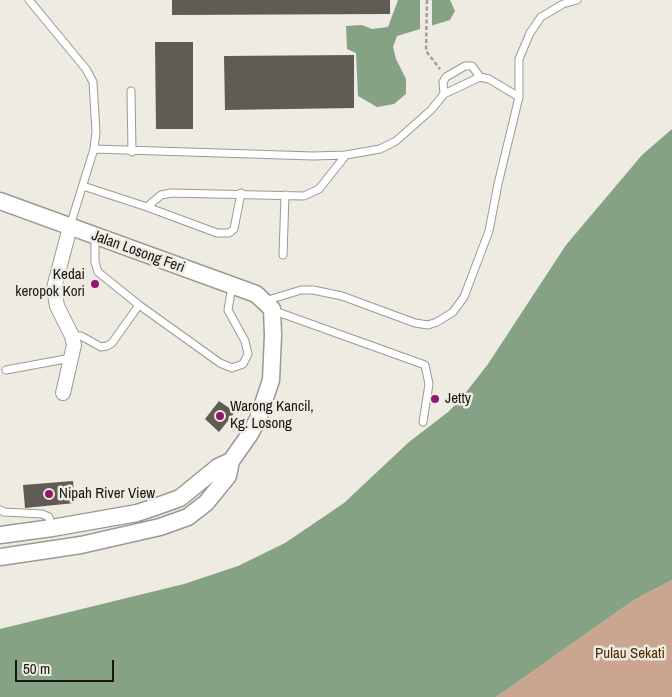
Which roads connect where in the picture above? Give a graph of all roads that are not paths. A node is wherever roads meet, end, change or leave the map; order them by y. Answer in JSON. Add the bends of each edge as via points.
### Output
{"nodes":[{"id":1,"x":577,"y":0,"type":"edge"},
{"id":2,"x":30,"y":1,"type":"edge"},
{"id":3,"x":480,"y":78,"type":"junction"},
{"id":4,"x":131,"y":91,"type":"dead end"},
{"id":5,"x":444,"y":94,"type":"junction"},
{"id":6,"x":519,"y":97,"type":"junction"},
{"id":7,"x":94,"y":149,"type":"junction"},
{"id":8,"x":132,"y":152,"type":"junction"},
{"id":9,"x":346,"y":155,"type":"junction"},
{"id":10,"x":82,"y":186,"type":"junction"},
{"id":11,"x":241,"y":193,"type":"junction"},
{"id":12,"x":285,"y":195,"type":"junction"},
{"id":13,"x":0,"y":201,"type":"edge"},
{"id":14,"x":147,"y":207,"type":"junction"},
{"id":15,"x":70,"y":227,"type":"junction"},
{"id":16,"x":95,"y":236,"type":"junction"},
{"id":17,"x":283,"y":255,"type":"dead end"},
{"id":18,"x":232,"y":286,"type":"junction"},
{"id":19,"x":139,"y":305,"type":"junction"},
{"id":20,"x":268,"y":305,"type":"junction"},
{"id":21,"x":72,"y":336,"type":"junction"},
{"id":22,"x":71,"y":358,"type":"junction"},
{"id":23,"x":6,"y":370,"type":"dead end"},
{"id":24,"x":63,"y":393,"type":"dead end"},
{"id":25,"x":424,"y":422,"type":"dead end"},
{"id":26,"x":231,"y":461,"type":"junction"},
{"id":27,"x":0,"y":510,"type":"edge"},
{"id":28,"x":52,"y":528,"type":"junction"},
{"id":29,"x":0,"y":535,"type":"edge"},
{"id":30,"x":0,"y":557,"type":"edge"}],
"edges":[{"from":1,"to":6,"type":"lane","via":[[541,17],[530,33],[519,60]]},
{"from":2,"to":7,"type":"lane","via":[[93,82]]},
{"from":3,"to":5,"type":"lane"},
{"from":3,"to":5,"type":"lane","via":[[472,66],[465,66],[446,76]]},
{"from":3,"to":6,"type":"lane","via":[[489,79]]},
{"from":4,"to":8,"type":"lane"},
{"from":5,"to":9,"type":"lane","via":[[396,141],[380,149]]},
{"from":6,"to":20,"type":"lane","via":[[490,232],[464,297],[453,312],[437,322],[415,323],[342,296],[314,290],[302,290]]},
{"from":7,"to":8,"type":"lane"},
{"from":7,"to":10,"type":"lane"},
{"from":8,"to":9,"type":"lane"},
{"from":9,"to":12,"type":"lane","via":[[319,189],[304,196]]},
{"from":10,"to":14,"type":"lane"},
{"from":10,"to":15,"type":"lane"},
{"from":11,"to":12,"type":"lane"},
{"from":11,"to":14,"type":"lane","via":[[172,193],[161,195]]},
{"from":11,"to":14,"type":"lane","via":[[234,229],[229,233],[217,233]]},
{"from":12,"to":17,"type":"lane"},
{"from":13,"to":15,"type":"street","name":"Jalan Losong Feri"},
{"from":15,"to":16,"type":"street","name":"Jalan Losong Feri"},
{"from":15,"to":21,"type":"street","via":[[54,288],[56,306]]},
{"from":16,"to":18,"type":"street","name":"Jalan Losong Feri"},
{"from":16,"to":19,"type":"lane","via":[[98,272]]},
{"from":18,"to":19,"type":"lane","via":[[228,310],[246,342],[248,354],[242,364],[232,368],[220,363]]},
{"from":18,"to":20,"type":"street","name":"Jalan Losong Feri","via":[[256,294]]},
{"from":19,"to":21,"type":"lane","via":[[107,346],[101,347],[81,336]]},
{"from":20,"to":25,"type":"lane","via":[[425,365],[429,384]]},
{"from":20,"to":26,"type":"street","via":[[273,344],[271,380],[258,419]]},
{"from":21,"to":22,"type":"street"},
{"from":22,"to":23,"type":"lane"},
{"from":22,"to":24,"type":"street"},
{"from":26,"to":28,"type":"street","via":[[218,467],[180,498],[155,508]]},
{"from":26,"to":30,"type":"street","via":[[228,476],[206,503],[188,517],[160,527],[81,545]]},
{"from":27,"to":28,"type":"lane","via":[[42,514],[49,517]]},
{"from":28,"to":29,"type":"street"}]}
